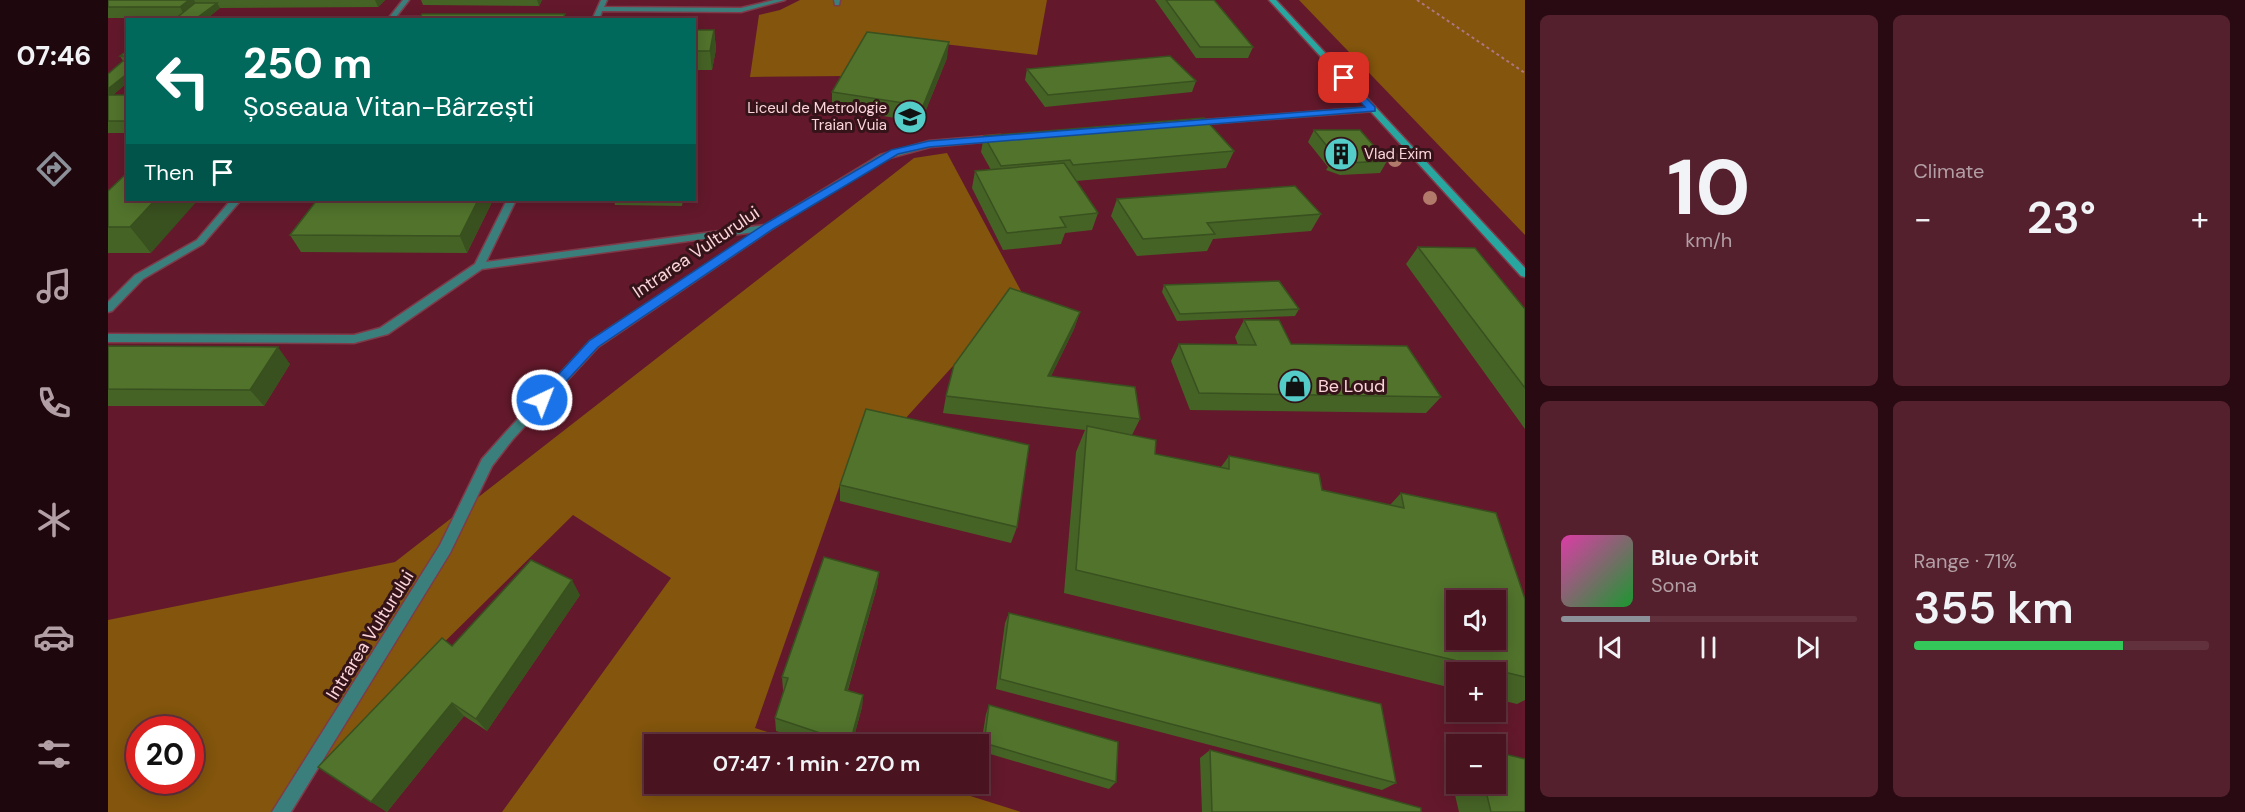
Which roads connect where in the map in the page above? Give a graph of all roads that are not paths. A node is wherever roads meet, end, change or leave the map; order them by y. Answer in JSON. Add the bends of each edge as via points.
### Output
{"nodes":[{"id":1,"x":406,"y":0,"type":"edge"},
{"id":2,"x":604,"y":0,"type":"edge"},
{"id":3,"x":782,"y":0,"type":"edge"},
{"id":4,"x":1272,"y":0,"type":"edge"},
{"id":5,"x":600,"y":9,"type":"junction"},
{"id":6,"x":391,"y":18,"type":"edge"},
{"id":7,"x":596,"y":18,"type":"edge"},
{"id":8,"x":1372,"y":109,"type":"junction"},
{"id":9,"x":1186,"y":124,"type":"edge"},
{"id":10,"x":1007,"y":138,"type":"edge"},
{"id":11,"x":235,"y":201,"type":"edge"},
{"id":12,"x":511,"y":201,"type":"edge"},
{"id":13,"x":769,"y":227,"type":"junction"},
{"id":14,"x":479,"y":266,"type":"junction"},
{"id":15,"x":1525,"y":274,"type":"edge"},
{"id":16,"x":108,"y":309,"type":"edge"},
{"id":17,"x":108,"y":338,"type":"edge"},
{"id":18,"x":281,"y":812,"type":"edge"}],
"edges":[{"from":1,"to":6,"type":"lane"},
{"from":2,"to":5,"type":"lane"},
{"from":3,"to":5,"type":"lane","via":[[741,10]]},
{"from":4,"to":8,"type":"main road"},
{"from":5,"to":7,"type":"lane"},
{"from":8,"to":9,"type":"lane"},
{"from":8,"to":15,"type":"main road"},
{"from":10,"to":13,"type":"lane","name":"Intrarea Vulturului","via":[[929,144],[895,152]]},
{"from":11,"to":16,"type":"lane","via":[[200,242],[139,277]]},
{"from":12,"to":14,"type":"lane"},
{"from":13,"to":14,"type":"lane"},
{"from":13,"to":18,"type":"lane","name":"Intrarea Vulturului","via":[[594,344],[508,436],[478,477],[435,567]]},
{"from":14,"to":17,"type":"lane","via":[[371,336]]}]}
